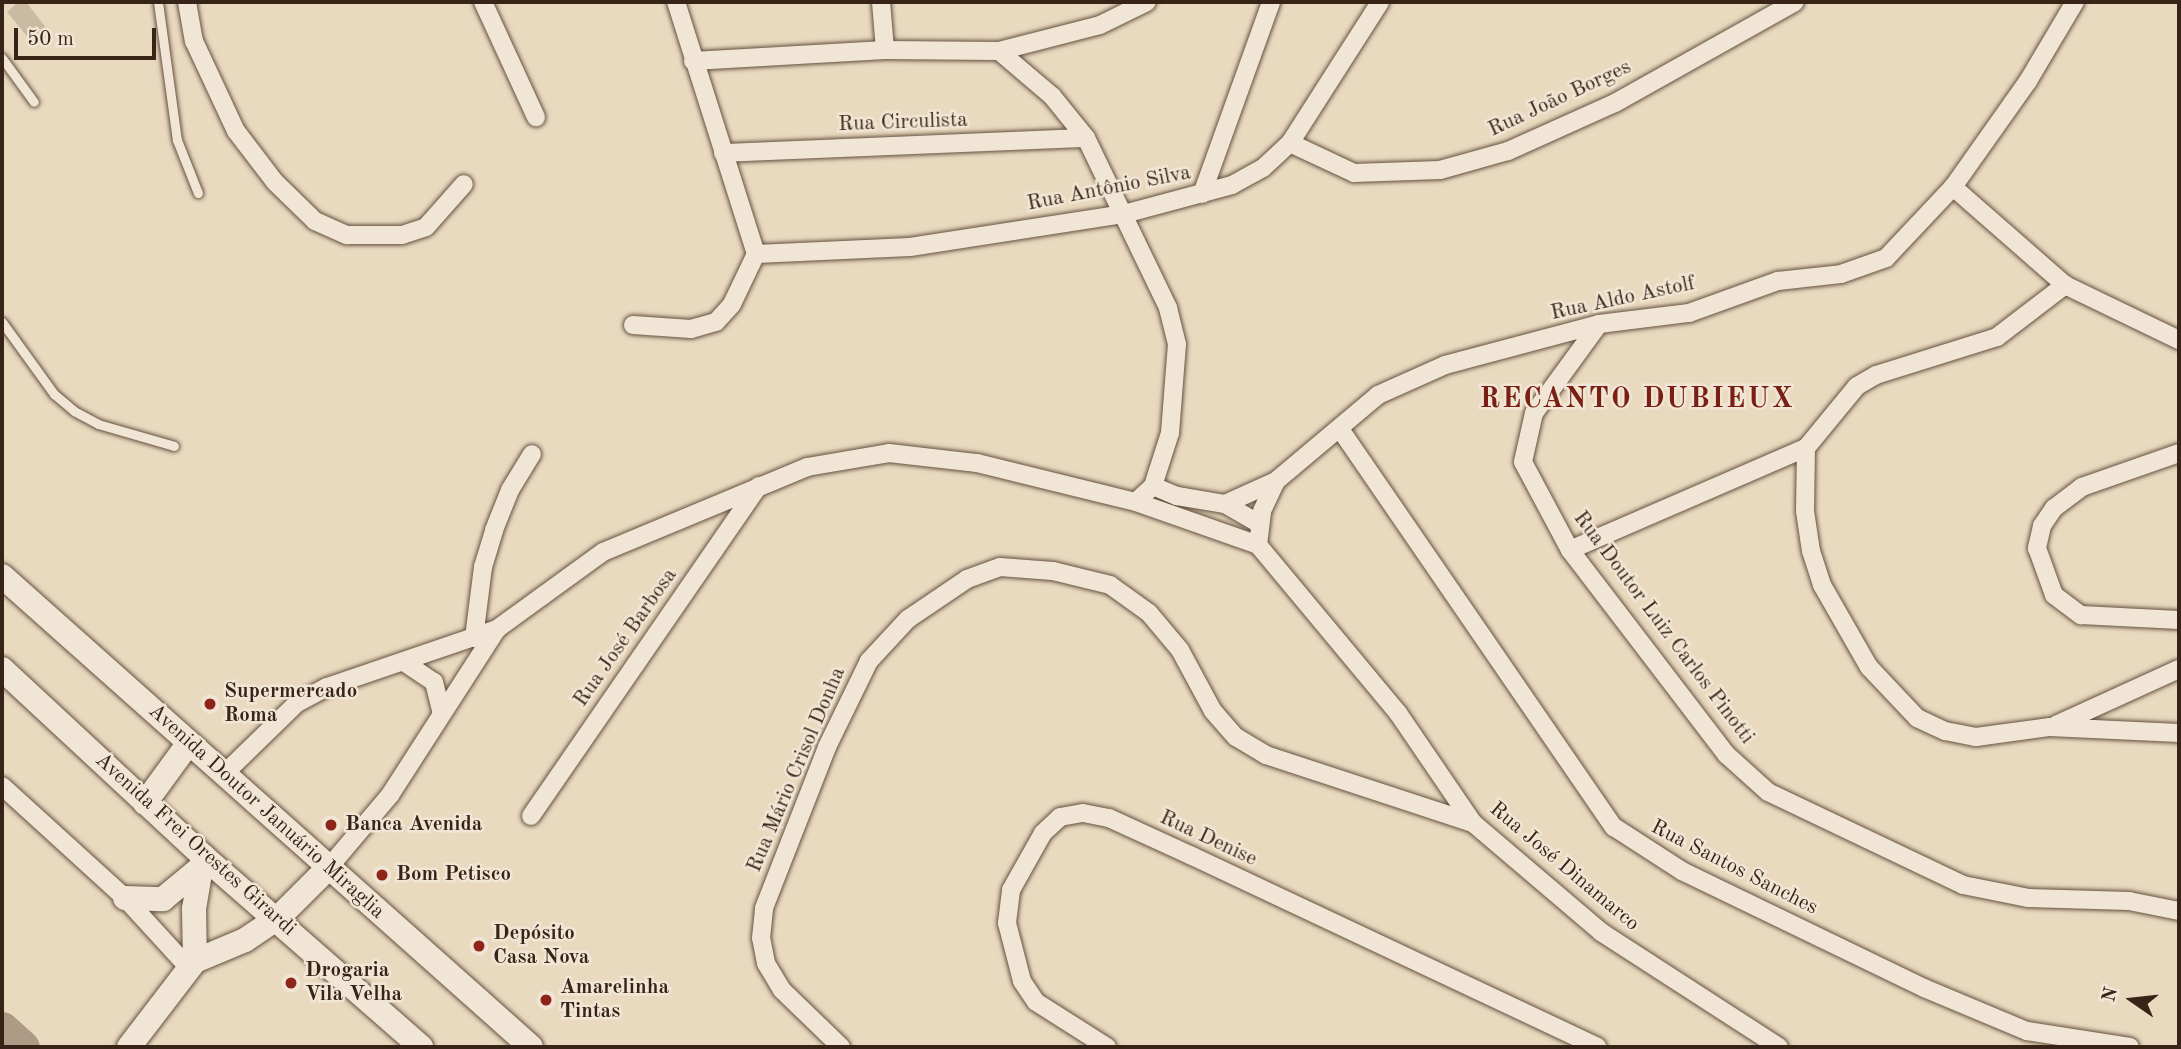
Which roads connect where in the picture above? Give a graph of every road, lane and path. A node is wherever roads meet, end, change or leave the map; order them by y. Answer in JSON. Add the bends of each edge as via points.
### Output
{"nodes":[{"id":1,"x":159,"y":2,"type":"edge"},
{"id":2,"x":187,"y":2,"type":"edge"},
{"id":3,"x":483,"y":2,"type":"edge"},
{"id":4,"x":676,"y":2,"type":"edge"},
{"id":5,"x":881,"y":2,"type":"edge"},
{"id":6,"x":1147,"y":2,"type":"edge"},
{"id":7,"x":1271,"y":2,"type":"edge"},
{"id":8,"x":1380,"y":2,"type":"edge"},
{"id":9,"x":1795,"y":2,"type":"edge"},
{"id":10,"x":2075,"y":2,"type":"edge"},
{"id":11,"x":885,"y":50,"type":"junction"},
{"id":12,"x":999,"y":51,"type":"junction"},
{"id":13,"x":2,"y":58,"type":"edge"},
{"id":14,"x":693,"y":61,"type":"junction"},
{"id":15,"x":34,"y":102,"type":"dead end"},
{"id":16,"x":536,"y":117,"type":"dead end"},
{"id":17,"x":1086,"y":138,"type":"junction"},
{"id":18,"x":1290,"y":144,"type":"junction"},
{"id":19,"x":723,"y":153,"type":"junction"},
{"id":20,"x":464,"y":184,"type":"dead end"},
{"id":21,"x":1952,"y":187,"type":"junction"},
{"id":22,"x":198,"y":192,"type":"dead end"},
{"id":23,"x":1202,"y":194,"type":"junction"},
{"id":24,"x":1124,"y":214,"type":"junction"},
{"id":25,"x":756,"y":254,"type":"junction"},
{"id":26,"x":2066,"y":285,"type":"junction"},
{"id":27,"x":2,"y":323,"type":"edge"},
{"id":28,"x":1598,"y":324,"type":"junction"},
{"id":29,"x":632,"y":325,"type":"dead end"},
{"id":30,"x":2179,"y":340,"type":"edge"},
{"id":31,"x":1340,"y":429,"type":"junction"},
{"id":32,"x":174,"y":446,"type":"dead end"},
{"id":33,"x":1805,"y":448,"type":"junction"},
{"id":34,"x":2179,"y":453,"type":"edge"},
{"id":35,"x":532,"y":454,"type":"dead end"},
{"id":36,"x":1276,"y":481,"type":"junction"},
{"id":37,"x":759,"y":486,"type":"junction"},
{"id":38,"x":1153,"y":486,"type":"junction"},
{"id":39,"x":1136,"y":502,"type":"junction"},
{"id":40,"x":1225,"y":504,"type":"junction"},
{"id":41,"x":1259,"y":524,"type":"junction"},
{"id":42,"x":1258,"y":545,"type":"junction"},
{"id":43,"x":1570,"y":550,"type":"junction"},
{"id":44,"x":2,"y":576,"type":"edge"},
{"id":45,"x":2179,"y":620,"type":"edge"},
{"id":46,"x":497,"y":629,"type":"junction"},
{"id":47,"x":474,"y":638,"type":"junction"},
{"id":48,"x":404,"y":662,"type":"junction"},
{"id":49,"x":2,"y":669,"type":"edge"},
{"id":50,"x":2179,"y":670,"type":"edge"},
{"id":51,"x":442,"y":713,"type":"junction"},
{"id":52,"x":2050,"y":727,"type":"junction"},
{"id":53,"x":2179,"y":733,"type":"edge"},
{"id":54,"x":188,"y":744,"type":"junction"},
{"id":55,"x":224,"y":774,"type":"junction"},
{"id":56,"x":2,"y":786,"type":"edge"},
{"id":57,"x":145,"y":803,"type":"junction"},
{"id":58,"x":531,"y":817,"type":"dead end"},
{"id":59,"x":1473,"y":823,"type":"junction"},
{"id":60,"x":200,"y":863,"type":"junction"},
{"id":61,"x":330,"y":866,"type":"junction"},
{"id":62,"x":125,"y":898,"type":"junction"},
{"id":63,"x":2179,"y":911,"type":"edge"},
{"id":64,"x":278,"y":918,"type":"junction"},
{"id":65,"x":192,"y":965,"type":"junction"},
{"id":66,"x":129,"y":1047,"type":"edge"},
{"id":67,"x":421,"y":1047,"type":"edge"},
{"id":68,"x":531,"y":1047,"type":"edge"},
{"id":69,"x":841,"y":1047,"type":"edge"},
{"id":70,"x":1107,"y":1047,"type":"edge"},
{"id":71,"x":1597,"y":1047,"type":"edge"},
{"id":72,"x":1779,"y":1047,"type":"edge"},
{"id":73,"x":2130,"y":1047,"type":"edge"}],
"edges":[{"from":1,"to":22,"type":"lane","via":[[177,140]]},
{"from":2,"to":20,"type":"street","via":[[194,41],[236,131],[275,182],[315,221],[347,235],[402,235],[426,227]]},
{"from":3,"to":16,"type":"street"},
{"from":4,"to":14,"type":"street"},
{"from":5,"to":11,"type":"street"},
{"from":6,"to":12,"type":"street","via":[[1100,25]]},
{"from":7,"to":23,"type":"street"},
{"from":8,"to":18,"type":"street","name":"Rua Antônio Silva"},
{"from":9,"to":18,"type":"street","name":"Rua João Borges","via":[[1615,103],[1508,151],[1440,170],[1354,173]]},
{"from":10,"to":21,"type":"street","name":"Rua Aldo Astolf","via":[[2028,80]]},
{"from":11,"to":12,"type":"street"},
{"from":11,"to":14,"type":"street"},
{"from":12,"to":17,"type":"street","via":[[1052,96]]},
{"from":13,"to":15,"type":"lane"},
{"from":14,"to":19,"type":"street"},
{"from":17,"to":19,"type":"street","name":"Rua Circulista"},
{"from":17,"to":24,"type":"street"},
{"from":18,"to":23,"type":"street","name":"Rua Antônio Silva","via":[[1263,168],[1233,185]]},
{"from":19,"to":25,"type":"street"},
{"from":21,"to":26,"type":"street"},
{"from":21,"to":28,"type":"street","name":"Rua Aldo Astolf","via":[[1906,241],[1864,268],[1778,281],[1660,320]]},
{"from":23,"to":24,"type":"street","name":"Rua Antônio Silva"},
{"from":24,"to":25,"type":"street","name":"Rua Antônio Silva","via":[[910,247]]},
{"from":24,"to":38,"type":"street","via":[[1168,308],[1177,344],[1170,433]]},
{"from":25,"to":29,"type":"street","via":[[732,304],[716,322],[704,327]]},
{"from":26,"to":30,"type":"street"},
{"from":26,"to":33,"type":"street","via":[[1997,337],[1876,375],[1857,386]]},
{"from":27,"to":32,"type":"lane","via":[[54,394],[74,411],[98,424]]},
{"from":28,"to":31,"type":"street","name":"Rua Aldo Astolf","via":[[1445,365],[1378,395]]},
{"from":28,"to":43,"type":"street","name":"Rua Doutor Luiz Carlos Pinotti","via":[[1534,412],[1524,452],[1528,478]]},
{"from":31,"to":36,"type":"street","name":"Rua Aldo Astolf"},
{"from":31,"to":73,"type":"street","name":"Rua Santos Sanches","via":[[1614,827],[1682,871],[1936,993],[2027,1031]]},
{"from":33,"to":43,"type":"street"},
{"from":33,"to":52,"type":"street","via":[[1805,511],[1822,585],[1869,667],[1888,690],[1917,718],[1945,732],[1976,737]]},
{"from":34,"to":45,"type":"street","via":[[2082,487],[2054,508],[2042,526],[2037,548],[2054,595],[2081,615]]},
{"from":35,"to":47,"type":"street","via":[[510,490],[494,530],[483,567]]},
{"from":36,"to":40,"type":"street"},
{"from":36,"to":41,"type":"street","name":"Rua Aldo Astolf","via":[[1266,496]]},
{"from":37,"to":39,"type":"street","via":[[807,467],[889,453],[977,463]]},
{"from":37,"to":46,"type":"street","via":[[603,552]]},
{"from":37,"to":58,"type":"street","name":"Rua José Barbosa"},
{"from":38,"to":39,"type":"street"},
{"from":38,"to":40,"type":"street","via":[[1177,496]]},
{"from":39,"to":42,"type":"street"},
{"from":40,"to":41,"type":"street"},
{"from":41,"to":42,"type":"street","name":"Rua Aldo Astolf"},
{"from":42,"to":59,"type":"street","name":"Rua José Dinamarco","via":[[1398,713]]},
{"from":43,"to":63,"type":"street","name":"Rua Doutor Luiz Carlos Pinotti","via":[[1727,755],[1768,792],[1963,885],[2028,898],[2129,901]]},
{"from":44,"to":54,"type":"main road","name":"Avenida Doutor Januário Miraglia"},
{"from":46,"to":47,"type":"street"},
{"from":46,"to":51,"type":"street"},
{"from":47,"to":48,"type":"street"},
{"from":48,"to":51,"type":"street","via":[[434,682]]},
{"from":48,"to":55,"type":"street","via":[[327,687],[297,704]]},
{"from":49,"to":57,"type":"main road","name":"Avenida Frei Orestes Girardi"},
{"from":50,"to":52,"type":"street"},
{"from":51,"to":61,"type":"street","via":[[390,795]]},
{"from":52,"to":53,"type":"street"},
{"from":54,"to":55,"type":"main road","name":"Avenida Doutor Januário Miraglia"},
{"from":54,"to":57,"type":"main road"},
{"from":55,"to":61,"type":"main road","name":"Avenida Doutor Januário Miraglia"},
{"from":56,"to":62,"type":"street"},
{"from":57,"to":60,"type":"main road","name":"Avenida Frei Orestes Girardi"},
{"from":59,"to":69,"type":"street","name":"Rua Mário Crisol Donha","via":[[1266,755],[1236,737],[1213,711],[1180,650],[1149,613],[1110,585],[1053,571],[1000,567],[967,579],[908,618],[869,661],[827,747],[764,908],[761,938],[766,963],[782,990]]},
{"from":59,"to":72,"type":"street","name":"Rua José Dinamarco","via":[[1601,932]]},
{"from":60,"to":62,"type":"main road","via":[[163,899]]},
{"from":60,"to":64,"type":"main road","name":"Avenida Frei Orestes Girardi"},
{"from":60,"to":65,"type":"main road"},
{"from":61,"to":64,"type":"main road"},
{"from":61,"to":68,"type":"main road","name":"Avenida Doutor Januário Miraglia"},
{"from":62,"to":65,"type":"street"},
{"from":64,"to":65,"type":"main road"},
{"from":64,"to":67,"type":"main road","name":"Avenida Frei Orestes Girardi"},
{"from":65,"to":66,"type":"main road"},
{"from":70,"to":71,"type":"street","name":"Rua Denise","via":[[1036,1002],[1022,981],[1007,923],[1012,890],[1043,833],[1060,817],[1083,813],[1109,818]]}]}
